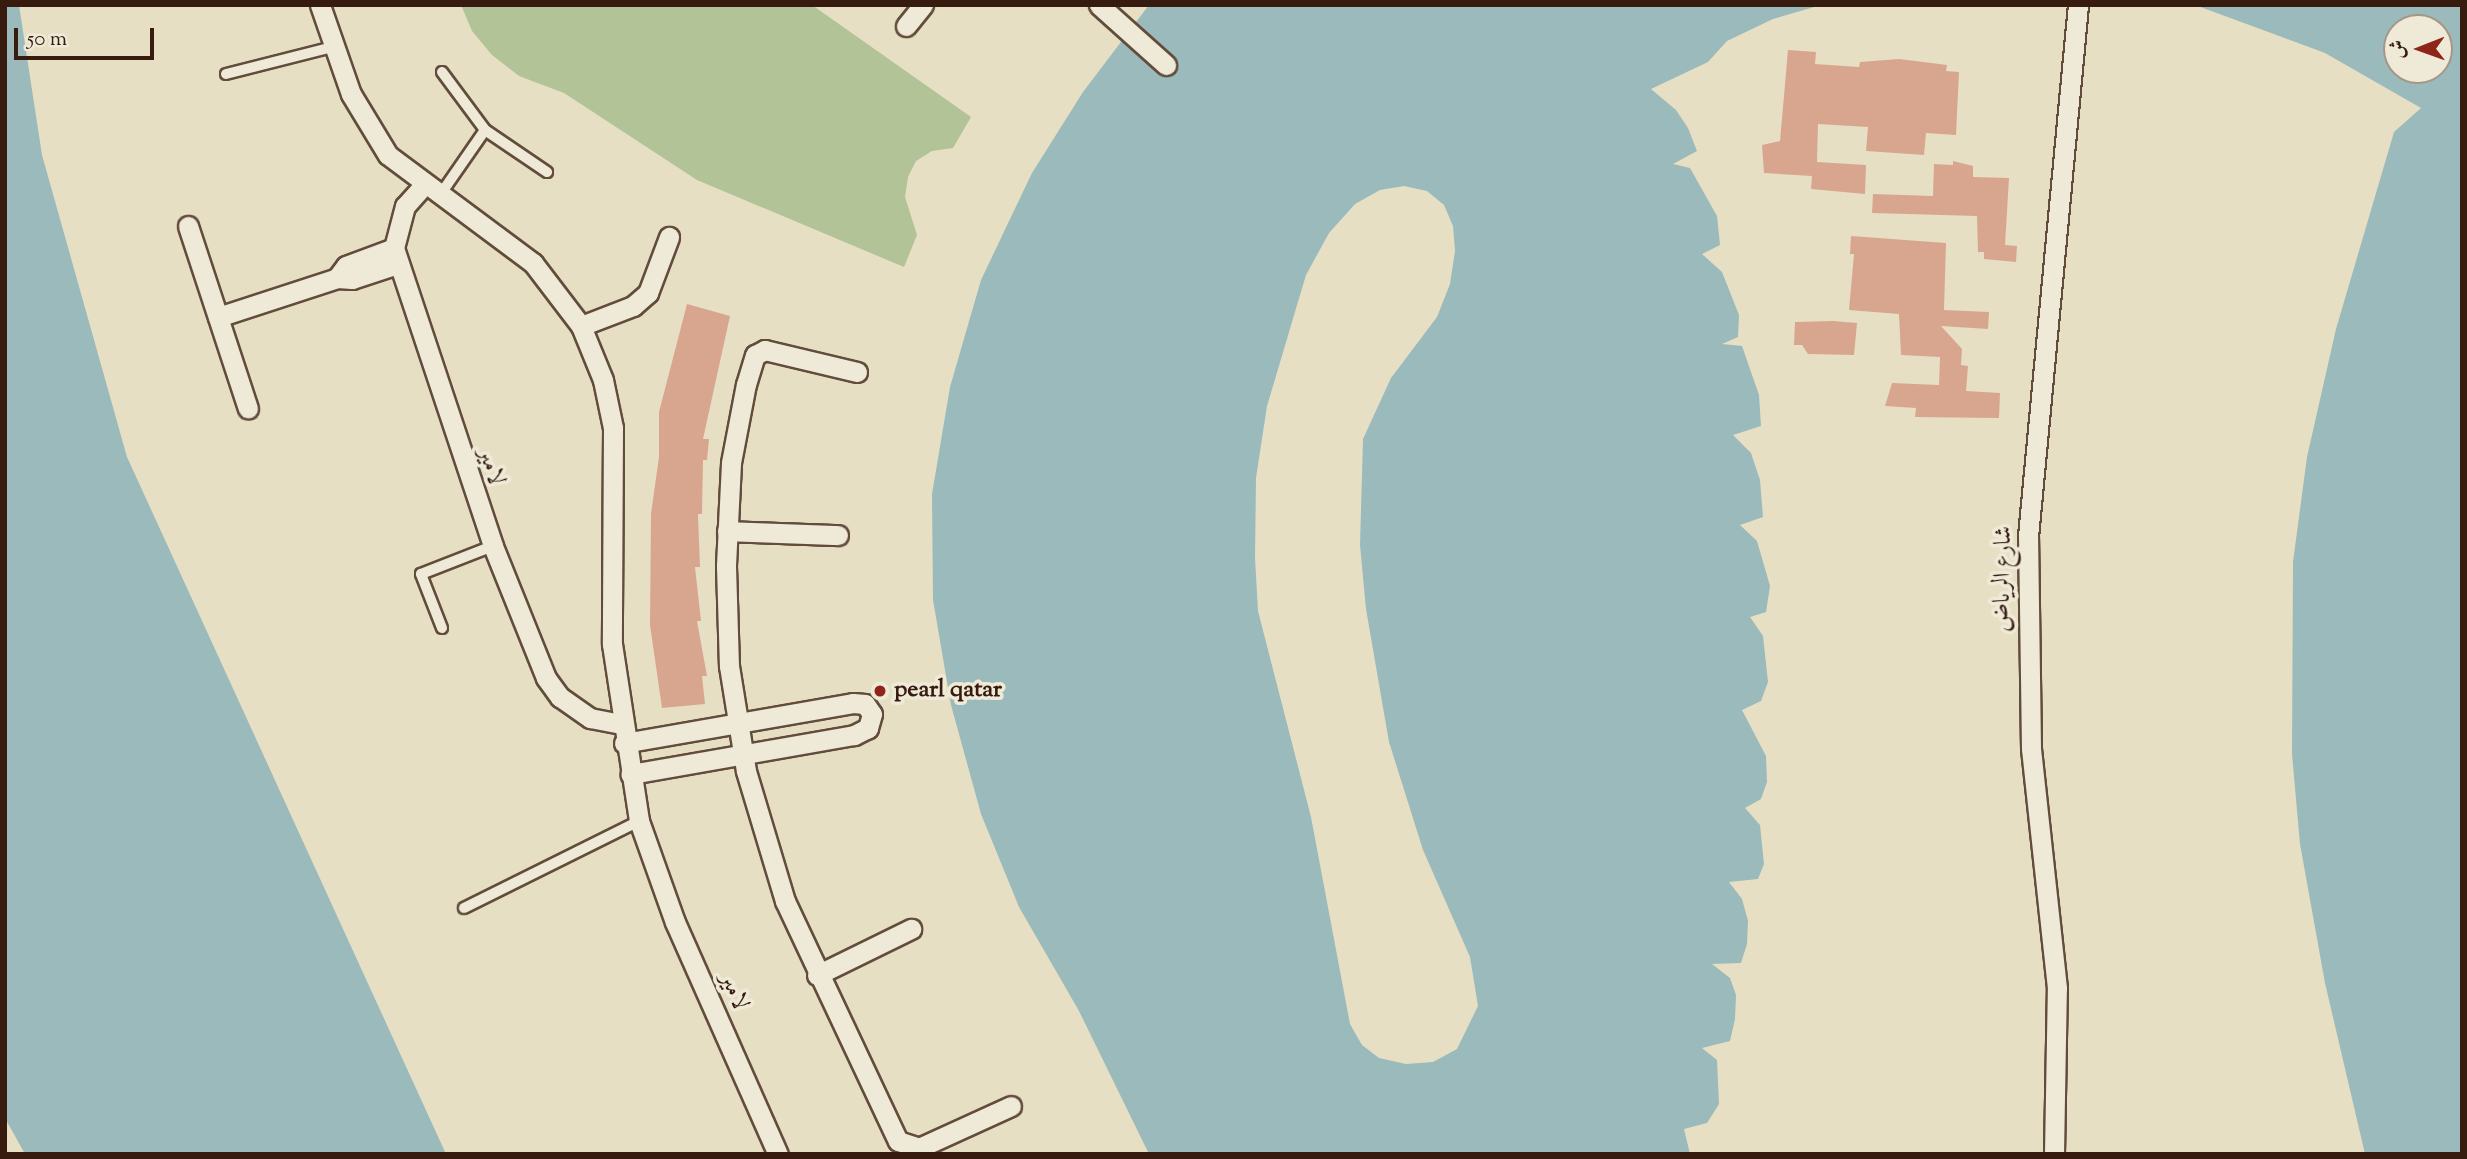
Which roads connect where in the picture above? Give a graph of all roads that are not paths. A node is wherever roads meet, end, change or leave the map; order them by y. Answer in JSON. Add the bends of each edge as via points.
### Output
{"nodes":[{"id":1,"x":320,"y":5,"type":"edge"},
{"id":2,"x":923,"y":5,"type":"edge"},
{"id":3,"x":1100,"y":5,"type":"edge"},
{"id":4,"x":2078,"y":5,"type":"edge"},
{"id":5,"x":906,"y":26,"type":"dead end"},
{"id":6,"x":332,"y":47,"type":"junction"},
{"id":7,"x":1166,"y":65,"type":"dead end"},
{"id":8,"x":442,"y":72,"type":"dead end"},
{"id":9,"x":226,"y":74,"type":"dead end"},
{"id":10,"x":485,"y":130,"type":"junction"},
{"id":11,"x":547,"y":172,"type":"dead end"},
{"id":12,"x":432,"y":190,"type":"junction"},
{"id":13,"x":188,"y":226,"type":"dead end"},
{"id":14,"x":669,"y":237,"type":"dead end"},
{"id":15,"x":396,"y":256,"type":"junction"},
{"id":16,"x":218,"y":317,"type":"junction"},
{"id":17,"x":581,"y":326,"type":"junction"},
{"id":18,"x":857,"y":372,"type":"dead end"},
{"id":19,"x":248,"y":408,"type":"dead end"},
{"id":20,"x":727,"y":531,"type":"junction"},
{"id":21,"x":838,"y":534,"type":"dead end"},
{"id":22,"x":493,"y":547,"type":"junction"},
{"id":23,"x":442,"y":628,"type":"dead end"},
{"id":24,"x":738,"y":723,"type":"junction"},
{"id":25,"x":623,"y":734,"type":"junction"},
{"id":26,"x":743,"y":754,"type":"junction"},
{"id":27,"x":630,"y":774,"type":"junction"},
{"id":28,"x":639,"y":821,"type":"junction"},
{"id":29,"x":464,"y":908,"type":"dead end"},
{"id":30,"x":911,"y":929,"type":"dead end"},
{"id":31,"x":817,"y":975,"type":"junction"},
{"id":32,"x":1011,"y":1106,"type":"dead end"},
{"id":33,"x":778,"y":1154,"type":"edge"},
{"id":34,"x":2054,"y":1154,"type":"edge"}],
"edges":[{"from":1,"to":6,"type":"street","name":"لامير"},
{"from":2,"to":5,"type":"street"},
{"from":3,"to":7,"type":"street"},
{"from":4,"to":34,"type":"street","name":"شارع الرياض","via":[[2028,536],[2031,748],[2057,988]]},
{"from":6,"to":9,"type":"lane"},
{"from":6,"to":12,"type":"street","name":"لامير","via":[[351,94],[388,155]]},
{"from":8,"to":10,"type":"lane"},
{"from":10,"to":11,"type":"lane"},
{"from":10,"to":12,"type":"lane"},
{"from":12,"to":15,"type":"street","via":[[402,213]]},
{"from":12,"to":17,"type":"street","name":"لامير","via":[[533,263]]},
{"from":13,"to":16,"type":"street"},
{"from":14,"to":17,"type":"street","via":[[648,292],[633,306]]},
{"from":15,"to":16,"type":"street","via":[[346,266],[337,278]]},
{"from":15,"to":22,"type":"street","name":"لامير"},
{"from":16,"to":19,"type":"street"},
{"from":17,"to":25,"type":"street","name":"لامير","via":[[603,380],[613,428],[609,598]]},
{"from":18,"to":20,"type":"street","via":[[772,349],[755,355],[734,439]]},
{"from":20,"to":21,"type":"street"},
{"from":20,"to":24,"type":"street","via":[[728,644]]},
{"from":22,"to":23,"type":"lane","via":[[421,573]]},
{"from":22,"to":25,"type":"street","name":"لامير","via":[[546,678],[559,696]]},
{"from":24,"to":25,"type":"street"},
{"from":24,"to":26,"type":"street"},
{"from":24,"to":26,"type":"street","via":[[853,703],[865,704],[872,714],[868,728],[854,735]]},
{"from":25,"to":27,"type":"street","name":"لامير"},
{"from":26,"to":27,"type":"street"},
{"from":26,"to":31,"type":"street","via":[[771,860]]},
{"from":27,"to":28,"type":"street","name":"لامير"},
{"from":28,"to":29,"type":"lane"},
{"from":28,"to":33,"type":"street","name":"لامير","via":[[675,922]]},
{"from":30,"to":31,"type":"street"},
{"from":31,"to":32,"type":"street","via":[[891,1131],[904,1146],[919,1148]]}]}
